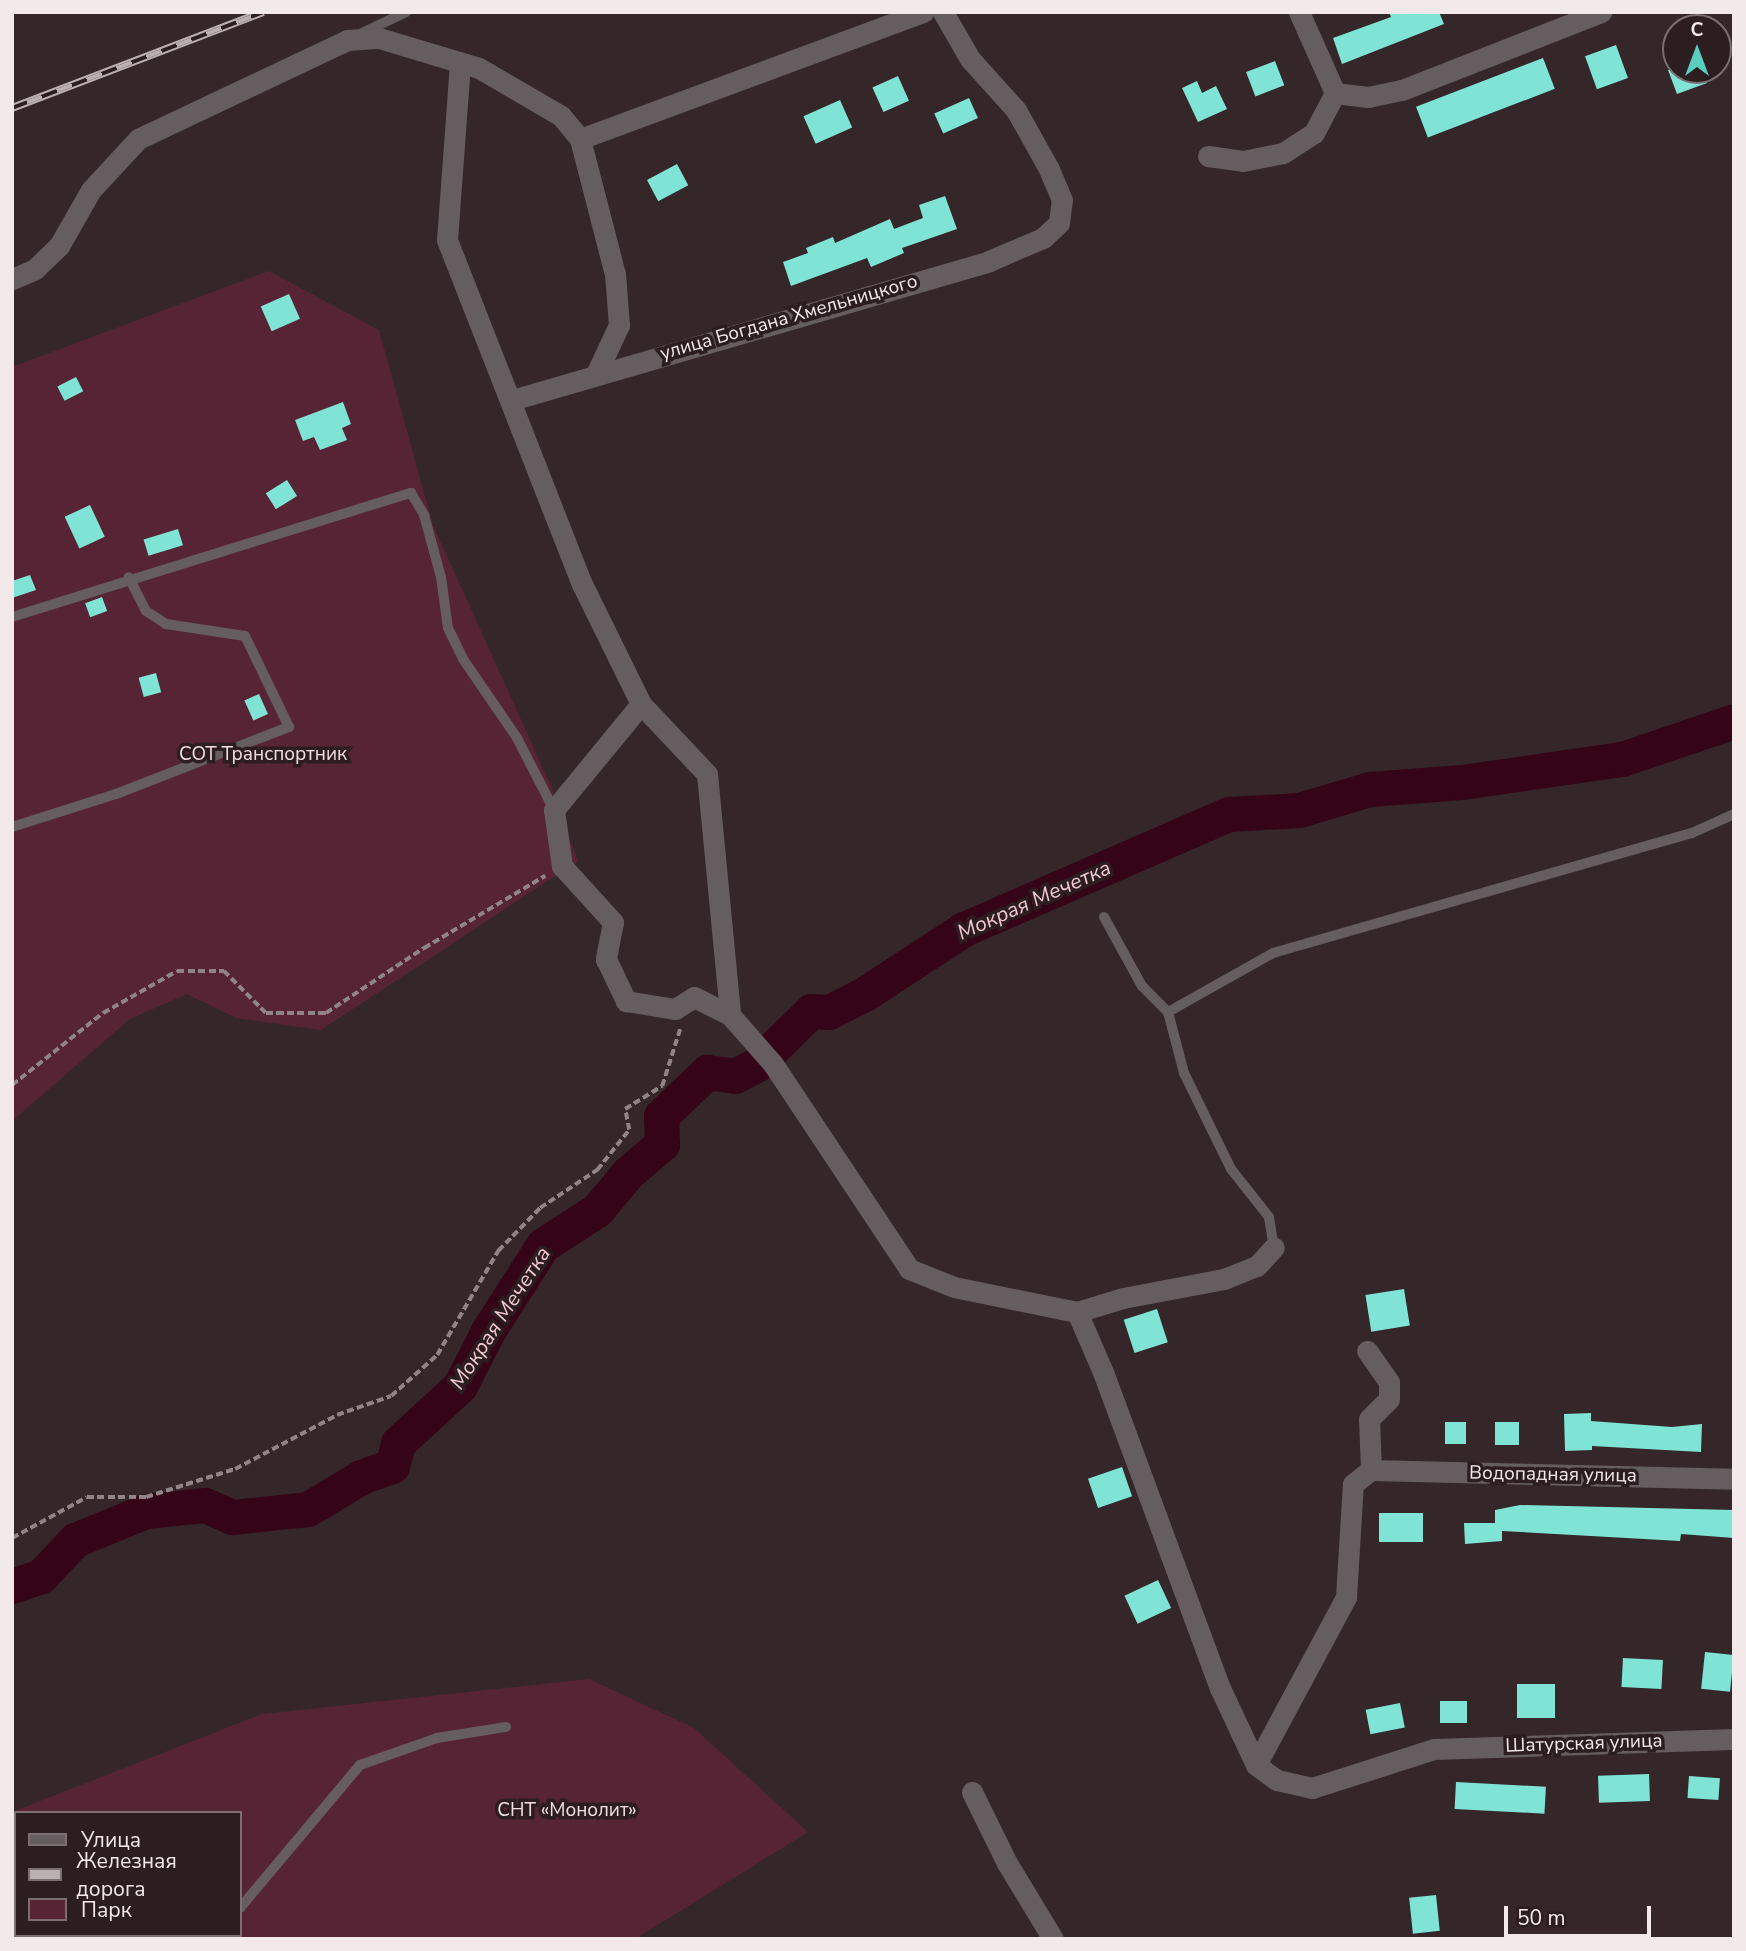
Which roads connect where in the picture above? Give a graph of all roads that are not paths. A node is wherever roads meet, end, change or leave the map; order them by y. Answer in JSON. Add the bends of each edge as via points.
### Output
{"nodes":[{"id":1,"x":407,"y":12,"type":"edge"},
{"id":2,"x":923,"y":12,"type":"edge"},
{"id":3,"x":943,"y":12,"type":"edge"},
{"id":4,"x":1299,"y":12,"type":"edge"},
{"id":5,"x":1601,"y":12,"type":"edge"},
{"id":6,"x":347,"y":40,"type":"junction"},
{"id":7,"x":460,"y":63,"type":"junction"},
{"id":8,"x":1335,"y":93,"type":"junction"},
{"id":9,"x":580,"y":139,"type":"junction"},
{"id":10,"x":1208,"y":156,"type":"dead end"},
{"id":11,"x":12,"y":279,"type":"edge"},
{"id":12,"x":596,"y":374,"type":"junction"},
{"id":13,"x":512,"y":400,"type":"junction"},
{"id":14,"x":129,"y":577,"type":"junction"},
{"id":15,"x":12,"y":617,"type":"edge"},
{"id":16,"x":641,"y":704,"type":"junction"},
{"id":17,"x":554,"y":810,"type":"junction"},
{"id":18,"x":1734,"y":814,"type":"edge"},
{"id":19,"x":12,"y":827,"type":"edge"},
{"id":20,"x":1104,"y":917,"type":"dead end"},
{"id":21,"x":1168,"y":1012,"type":"junction"},
{"id":22,"x":730,"y":1015,"type":"junction"},
{"id":23,"x":1274,"y":1247,"type":"joint"},
{"id":24,"x":1077,"y":1312,"type":"junction"},
{"id":25,"x":1367,"y":1351,"type":"dead end"},
{"id":26,"x":1371,"y":1470,"type":"junction"},
{"id":27,"x":1734,"y":1479,"type":"edge"},
{"id":28,"x":506,"y":1727,"type":"dead end"},
{"id":29,"x":1734,"y":1739,"type":"edge"},
{"id":30,"x":1256,"y":1765,"type":"junction"},
{"id":31,"x":972,"y":1792,"type":"dead end"},
{"id":32,"x":242,"y":1906,"type":"edge"},
{"id":33,"x":1053,"y":1939,"type":"edge"}],
"edges":[{"from":1,"to":6,"type":"lane"},
{"from":2,"to":9,"type":"street"},
{"from":3,"to":12,"type":"street","name":"улица Богдана Хмельницкого","via":[[970,59],[1016,110],[1049,169],[1062,200],[1059,223],[1043,239],[989,261]]},
{"from":4,"to":8,"type":"street"},
{"from":5,"to":8,"type":"street","via":[[1402,90],[1368,97]]},
{"from":6,"to":7,"type":"street","via":[[379,38]]},
{"from":6,"to":11,"type":"street","via":[[138,139],[91,190],[58,246],[35,269]]},
{"from":7,"to":9,"type":"street","via":[[479,68],[561,116]]},
{"from":7,"to":13,"type":"street","via":[[447,240]]},
{"from":8,"to":10,"type":"street","via":[[1314,133],[1283,153],[1244,161]]},
{"from":9,"to":12,"type":"street","via":[[615,274],[619,325]]},
{"from":12,"to":13,"type":"street","name":"улица Богдана Хмельницкого"},
{"from":13,"to":16,"type":"street","via":[[582,584]]},
{"from":14,"to":15,"type":"lane"},
{"from":14,"to":17,"type":"lane","via":[[411,492],[424,515],[441,577],[448,628],[463,659],[517,738]]},
{"from":14,"to":19,"type":"lane","via":[[146,611],[166,624],[245,636],[289,727],[116,794]]},
{"from":16,"to":17,"type":"street"},
{"from":16,"to":22,"type":"street","via":[[707,774]]},
{"from":17,"to":22,"type":"street","via":[[562,866],[613,922],[606,959],[626,1001],[675,1009],[694,997]]},
{"from":18,"to":21,"type":"lane","via":[[1692,833],[1273,953]]},
{"from":20,"to":21,"type":"lane","via":[[1142,986]]},
{"from":21,"to":23,"type":"lane","via":[[1184,1073],[1231,1169],[1269,1217]]},
{"from":22,"to":24,"type":"street","via":[[773,1064],[909,1269],[954,1287]]},
{"from":23,"to":24,"type":"street","via":[[1257,1266],[1224,1279]]},
{"from":24,"to":30,"type":"street","via":[[1220,1688]]},
{"from":25,"to":26,"type":"street","via":[[1389,1382],[1389,1399],[1369,1419]]},
{"from":26,"to":27,"type":"street","name":"Водопадная улица"},
{"from":26,"to":30,"type":"street","via":[[1353,1484],[1346,1597]]},
{"from":28,"to":32,"type":"lane","via":[[438,1738],[359,1765]]},
{"from":29,"to":30,"type":"street","name":"Шатурская улица","via":[[1434,1749],[1312,1788],[1277,1780]]},
{"from":31,"to":33,"type":"street","via":[[1007,1863]]}]}
